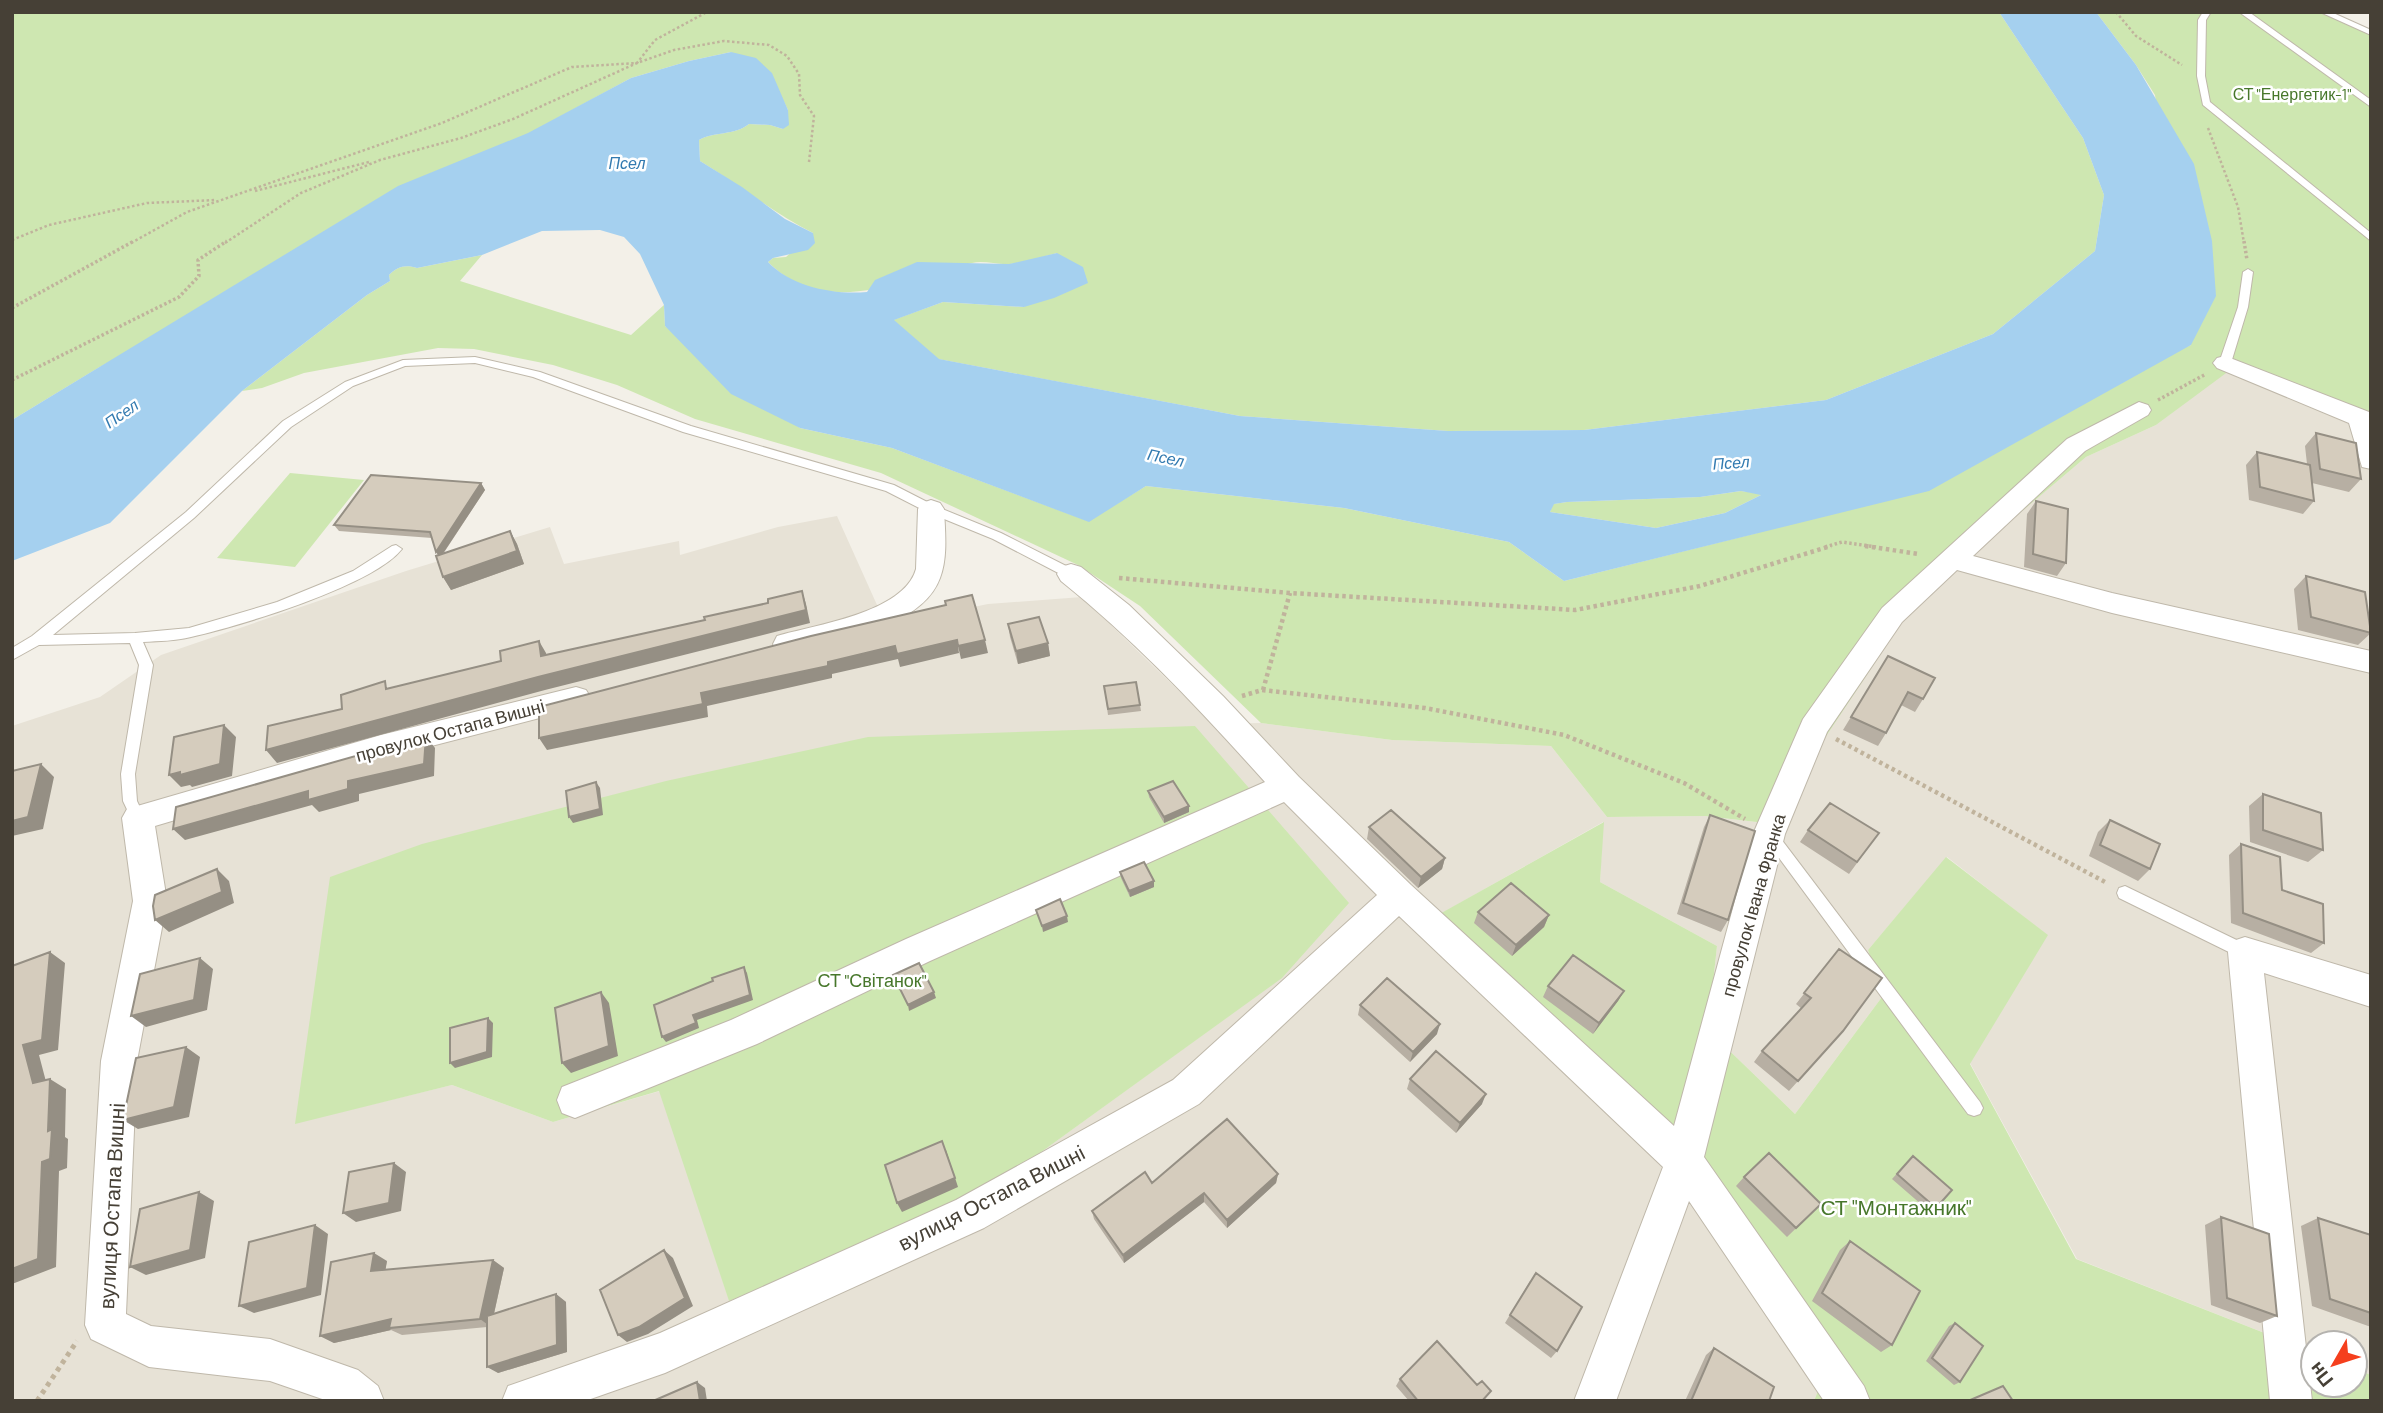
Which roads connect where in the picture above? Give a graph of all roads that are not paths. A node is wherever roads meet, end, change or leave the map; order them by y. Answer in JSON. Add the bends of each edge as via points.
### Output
{"nodes":[{"id":1,"x":2207,"y":12,"type":"edge"},
{"id":2,"x":2243,"y":12,"type":"edge"},
{"id":3,"x":2324,"y":12,"type":"edge"},
{"id":4,"x":2371,"y":33,"type":"edge"},
{"id":5,"x":2371,"y":104,"type":"edge"},
{"id":6,"x":2371,"y":238,"type":"edge"},
{"id":7,"x":2248,"y":272,"type":"road end"},
{"id":8,"x":2225,"y":363,"type":"joint"},
{"id":9,"x":2139,"y":410,"type":"road end"},
{"id":10,"x":2366,"y":419,"type":"edge"},
{"id":11,"x":2371,"y":461,"type":"edge"},
{"id":12,"x":930,"y":509,"type":"junction"},
{"id":13,"x":396,"y":549,"type":"dead end"},
{"id":14,"x":1954,"y":560,"type":"junction"},
{"id":15,"x":1071,"y":574,"type":"joint"},
{"id":16,"x":135,"y":638,"type":"junction"},
{"id":17,"x":37,"y":640,"type":"junction"},
{"id":18,"x":762,"y":650,"type":"edge"},
{"id":19,"x":12,"y":655,"type":"edge"},
{"id":20,"x":2371,"y":663,"type":"edge"},
{"id":21,"x":605,"y":691,"type":"edge"},
{"id":22,"x":1288,"y":786,"type":"junction"},
{"id":23,"x":138,"y":818,"type":"junction"},
{"id":24,"x":1769,"y":834,"type":"junction"},
{"id":25,"x":2125,"y":893,"type":"road end"},
{"id":26,"x":1399,"y":895,"type":"junction"},
{"id":27,"x":2245,"y":953,"type":"junction"},
{"id":28,"x":2371,"y":991,"type":"edge"},
{"id":29,"x":575,"y":1100,"type":"dead end"},
{"id":30,"x":1974,"y":1108,"type":"dead end"},
{"id":31,"x":1684,"y":1161,"type":"junction"},
{"id":32,"x":363,"y":1401,"type":"edge"},
{"id":33,"x":523,"y":1401,"type":"edge"},
{"id":34,"x":1595,"y":1401,"type":"edge"},
{"id":35,"x":1849,"y":1401,"type":"edge"},
{"id":36,"x":2291,"y":1401,"type":"edge"}],
"edges":[{"from":1,"to":6,"type":"lane","via":[[2202,20],[2201,76],[2206,103]]},
{"from":2,"to":5,"type":"lane"},
{"from":3,"to":4,"type":"lane"},
{"from":7,"to":8,"type":"lane"},
{"from":8,"to":10,"type":"street"},
{"from":9,"to":14,"type":"street","name":"провулок Івана Франка","via":[[2076,445]]},
{"from":10,"to":11,"type":"street"},
{"from":12,"to":15,"type":"lane","via":[[997,536]]},
{"from":12,"to":17,"type":"lane","via":[[890,488],[687,429],[536,374],[475,360],[403,363],[349,384],[287,424],[190,515]]},
{"from":12,"to":18,"type":"street","via":[[932,545],[925,583],[903,603],[880,618]]},
{"from":13,"to":16,"type":"lane","via":[[358,574],[281,606],[189,633]]},
{"from":14,"to":20,"type":"street","via":[[2112,603]]},
{"from":14,"to":24,"type":"street","name":"провулок Івана Франка","via":[[1892,615],[1814,727]]},
{"from":15,"to":22,"type":"street","via":[[1119,612]]},
{"from":16,"to":17,"type":"lane"},
{"from":16,"to":23,"type":"lane","via":[[146,665],[128,774],[130,801]]},
{"from":17,"to":19,"type":"lane"},
{"from":21,"to":23,"type":"street","name":"провулок Остапа Вишні","via":[[381,747]]},
{"from":22,"to":26,"type":"street"},
{"from":22,"to":29,"type":"street","via":[[744,1032]]},
{"from":23,"to":32,"type":"street","name":"вулиця Остапа Вишні","via":[[150,901],[119,1061],[105,1325],[149,1346],[270,1360],[343,1385]]},
{"from":24,"to":30,"type":"lane"},
{"from":24,"to":31,"type":"street","name":"провулок Івана Франка"},
{"from":25,"to":27,"type":"lane"},
{"from":26,"to":31,"type":"street"},
{"from":26,"to":33,"type":"street","name":"вулиця Остапа Вишні","via":[[1186,1092],[970,1214],[665,1352]]},
{"from":27,"to":28,"type":"street"},
{"from":27,"to":36,"type":"street"},
{"from":31,"to":34,"type":"street","name":"провулок Івана Франка"},
{"from":31,"to":35,"type":"street"}]}
